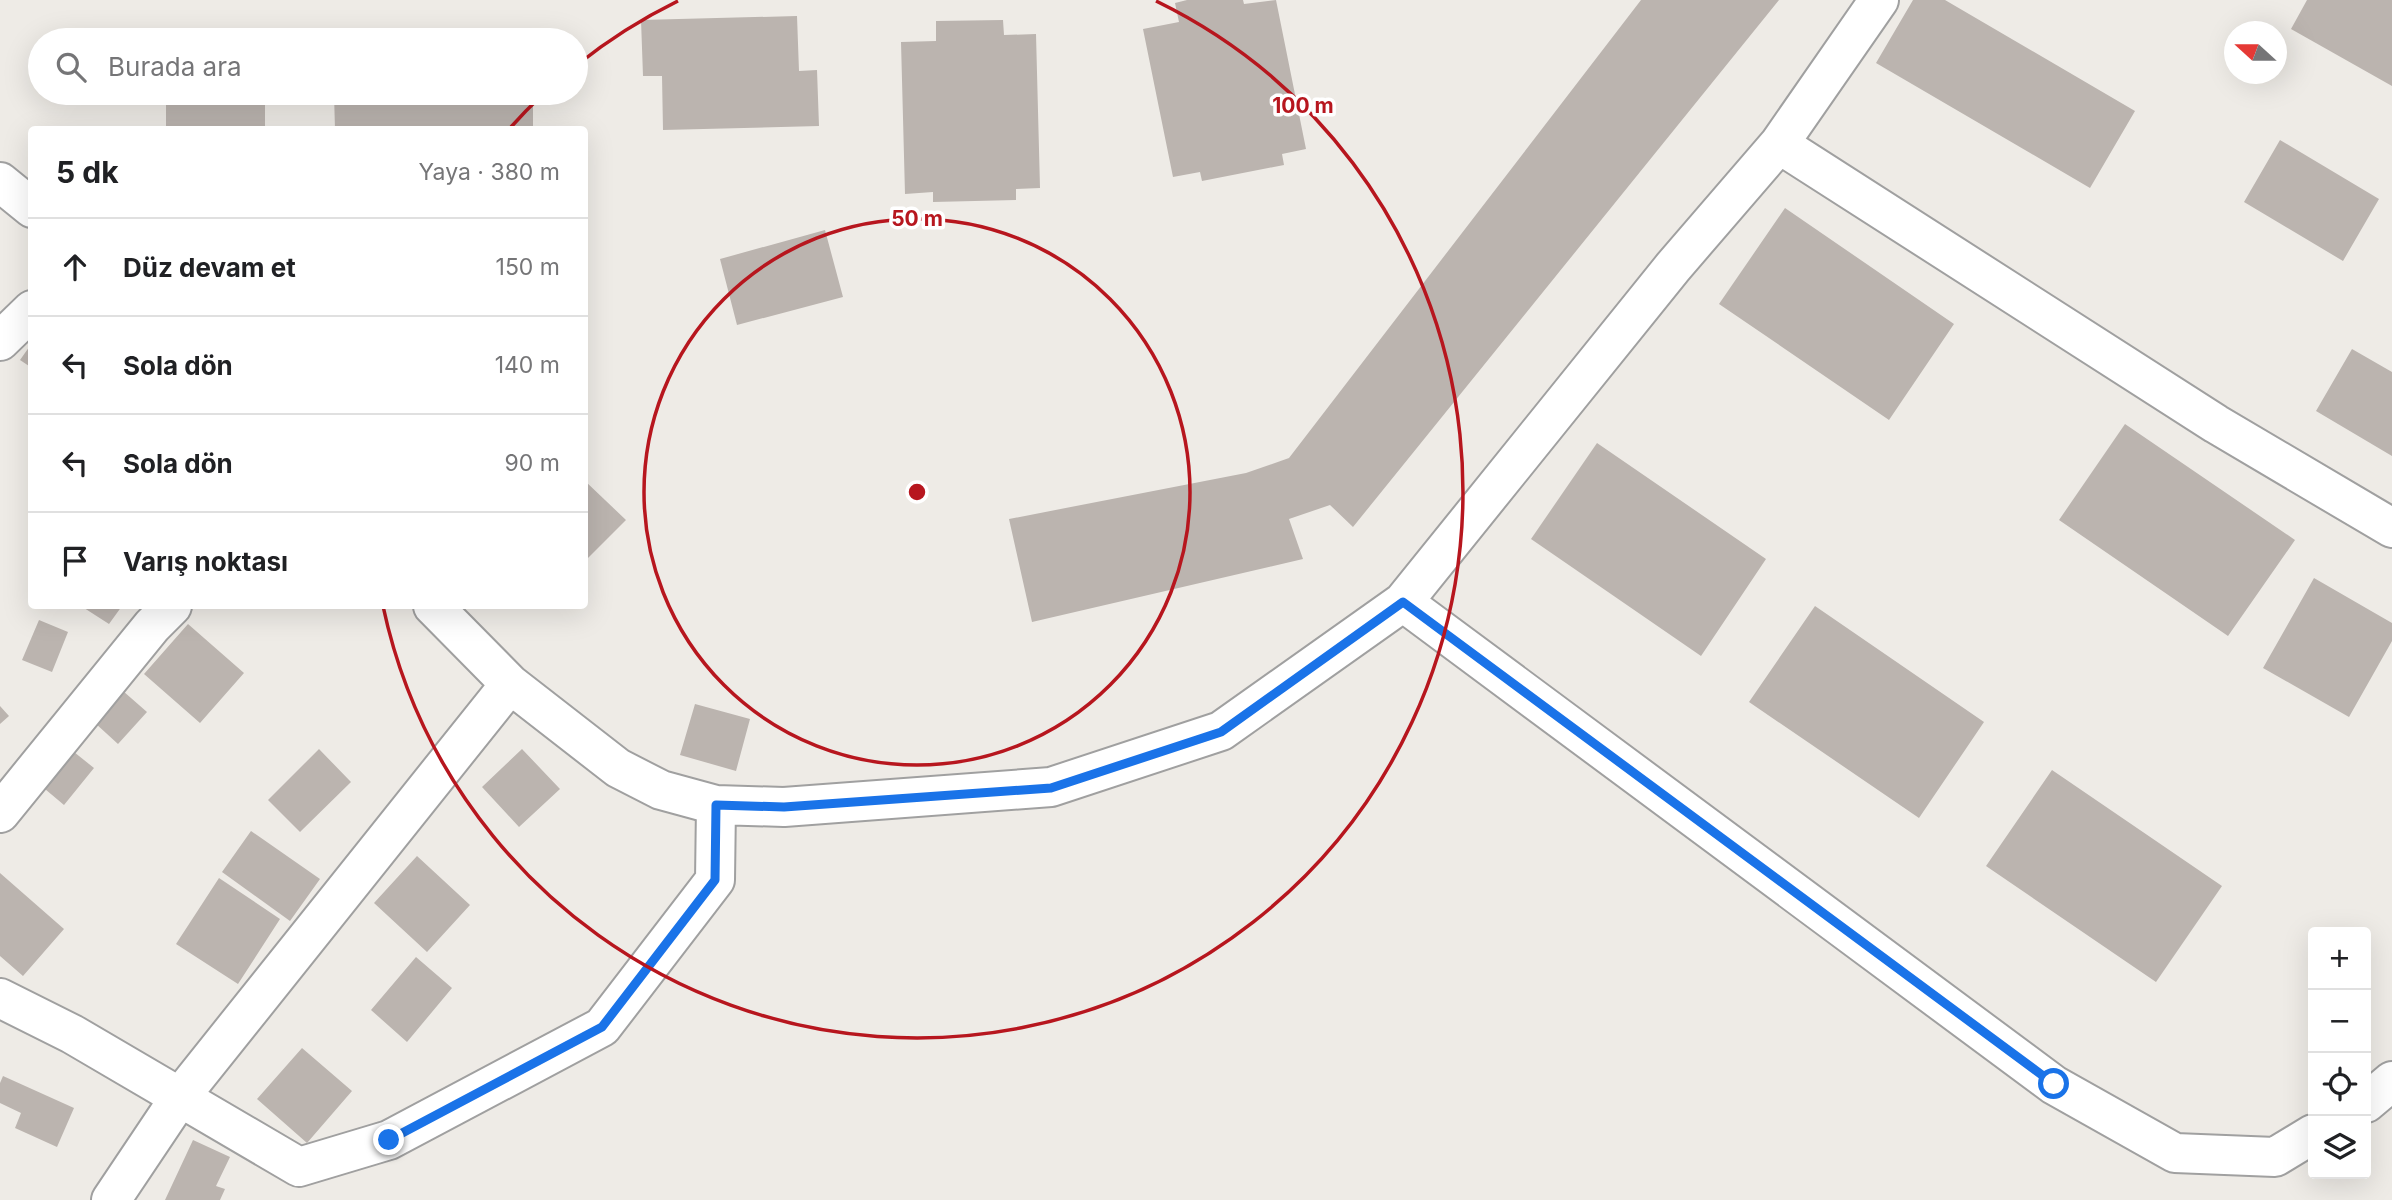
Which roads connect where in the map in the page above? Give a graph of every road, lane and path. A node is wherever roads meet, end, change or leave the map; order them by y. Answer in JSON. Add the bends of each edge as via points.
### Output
{"nodes":[{"id":1,"x":1880,"y":0,"type":"edge"},
{"id":2,"x":1779,"y":144,"type":"junction"},
{"id":3,"x":0,"y":183,"type":"edge"},
{"id":4,"x":28,"y":205,"type":"edge"},
{"id":5,"x":28,"y":314,"type":"edge"},
{"id":6,"x":0,"y":341,"type":"edge"},
{"id":7,"x":2392,"y":528,"type":"edge"},
{"id":8,"x":1403,"y":602,"type":"junction"},
{"id":9,"x":169,"y":609,"type":"edge"},
{"id":10,"x":436,"y":609,"type":"edge"},
{"id":11,"x":510,"y":684,"type":"junction"},
{"id":12,"x":716,"y":805,"type":"junction"},
{"id":13,"x":0,"y":813,"type":"edge"},
{"id":14,"x":0,"y":999,"type":"edge"},
{"id":15,"x":2392,"y":1081,"type":"edge"},
{"id":16,"x":180,"y":1097,"type":"junction"},
{"id":17,"x":2371,"y":1099,"type":"edge"},
{"id":18,"x":2308,"y":1137,"type":"edge"},
{"id":19,"x":111,"y":1200,"type":"edge"}],
"edges":[{"from":1,"to":2,"type":"street"},
{"from":2,"to":7,"type":"street","via":[[2216,424]]},
{"from":2,"to":8,"type":"street","via":[[1673,267]]},
{"from":3,"to":4,"type":"street"},
{"from":5,"to":6,"type":"street"},
{"from":8,"to":12,"type":"street","via":[[1221,732],[1051,788],[784,807]]},
{"from":8,"to":18,"type":"street","via":[[2054,1084],[2175,1153],[2275,1157]]},
{"from":9,"to":13,"type":"street"},
{"from":10,"to":11,"type":"street"},
{"from":11,"to":12,"type":"street","via":[[618,768],[661,790]]},
{"from":11,"to":16,"type":"street"},
{"from":12,"to":16,"type":"street","via":[[715,880],[602,1027],[389,1140],[299,1167]]},
{"from":14,"to":16,"type":"street","via":[[72,1034]]},
{"from":15,"to":17,"type":"street"},
{"from":16,"to":19,"type":"street"}]}
